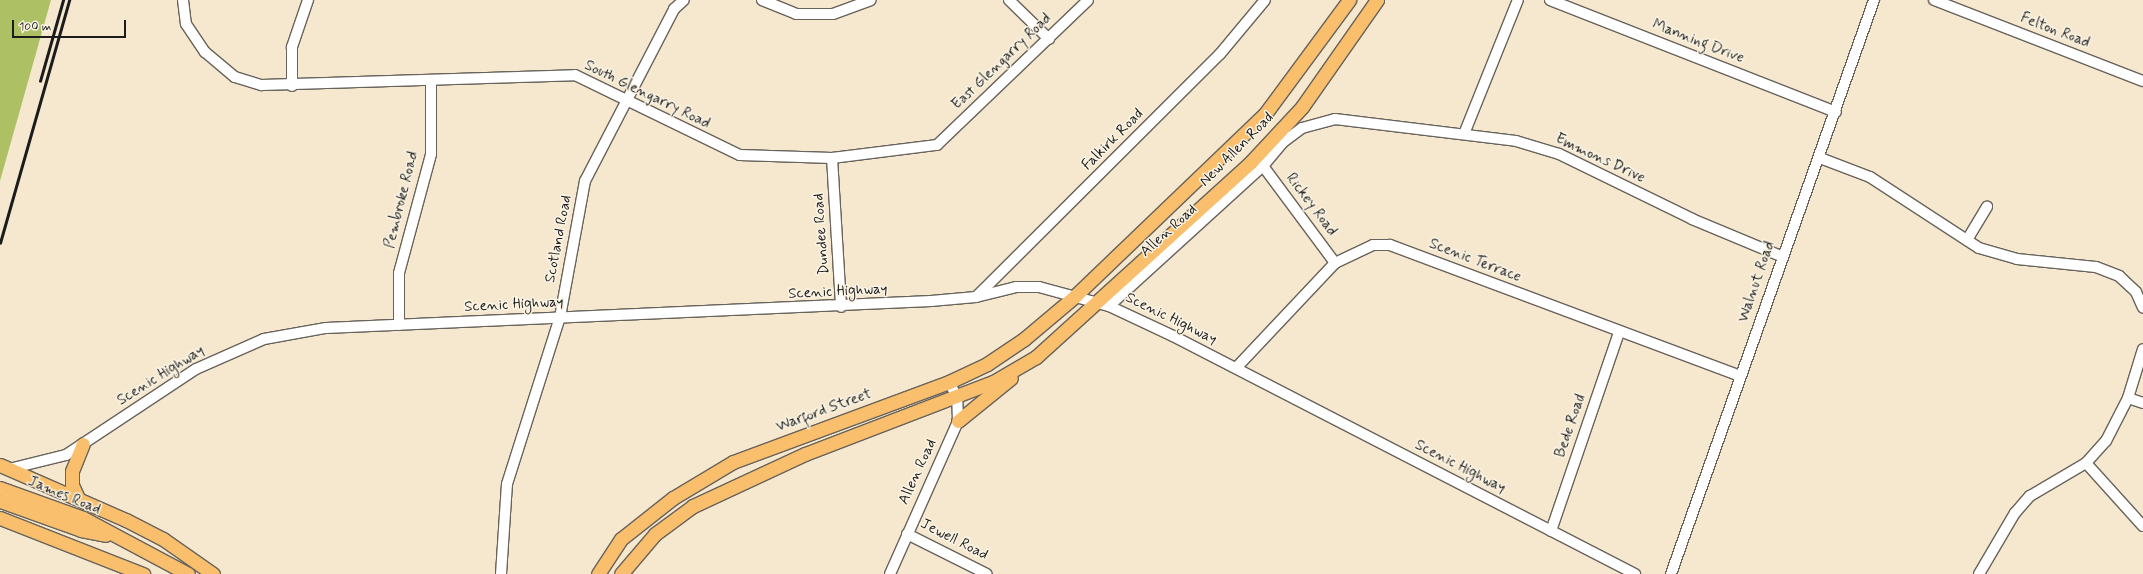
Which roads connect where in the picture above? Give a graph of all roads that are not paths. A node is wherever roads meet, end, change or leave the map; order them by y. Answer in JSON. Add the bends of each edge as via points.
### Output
{"nodes":[{"id":1,"x":183,"y":0,"type":"edge"},
{"id":2,"x":308,"y":0,"type":"edge"},
{"id":3,"x":684,"y":0,"type":"edge"},
{"id":4,"x":762,"y":0,"type":"edge"},
{"id":5,"x":871,"y":0,"type":"edge"},
{"id":6,"x":1010,"y":0,"type":"edge"},
{"id":7,"x":1088,"y":0,"type":"edge"},
{"id":8,"x":1265,"y":0,"type":"edge"},
{"id":9,"x":1349,"y":0,"type":"edge"},
{"id":10,"x":1377,"y":0,"type":"edge"},
{"id":11,"x":1518,"y":0,"type":"edge"},
{"id":12,"x":1550,"y":0,"type":"edge"},
{"id":13,"x":1874,"y":0,"type":"edge"},
{"id":14,"x":1934,"y":0,"type":"edge"},
{"id":15,"x":1049,"y":39,"type":"junction"},
{"id":16,"x":431,"y":81,"type":"junction"},
{"id":17,"x":2143,"y":81,"type":"edge"},
{"id":18,"x":292,"y":86,"type":"junction"},
{"id":19,"x":624,"y":102,"type":"junction"},
{"id":20,"x":1836,"y":112,"type":"junction"},
{"id":21,"x":1302,"y":128,"type":"joint"},
{"id":22,"x":1464,"y":134,"type":"junction"},
{"id":23,"x":936,"y":145,"type":"joint"},
{"id":24,"x":832,"y":158,"type":"junction"},
{"id":25,"x":1820,"y":158,"type":"junction"},
{"id":26,"x":1263,"y":166,"type":"junction"},
{"id":27,"x":1987,"y":207,"type":"dead end"},
{"id":28,"x":1967,"y":240,"type":"junction"},
{"id":29,"x":1781,"y":256,"type":"junction"},
{"id":30,"x":1335,"y":263,"type":"junction"},
{"id":31,"x":1075,"y":296,"type":"junction"},
{"id":32,"x":976,"y":297,"type":"junction"},
{"id":33,"x":1103,"y":305,"type":"junction"},
{"id":34,"x":841,"y":307,"type":"junction"},
{"id":35,"x":2143,"y":308,"type":"edge"},
{"id":36,"x":560,"y":317,"type":"junction"},
{"id":37,"x":399,"y":325,"type":"junction"},
{"id":38,"x":1619,"y":332,"type":"junction"},
{"id":39,"x":2143,"y":349,"type":"edge"},
{"id":40,"x":1028,"y":364,"type":"junction"},
{"id":41,"x":1236,"y":368,"type":"junction"},
{"id":42,"x":1740,"y":376,"type":"junction"},
{"id":43,"x":949,"y":382,"type":"junction"},
{"id":44,"x":957,"y":397,"type":"junction"},
{"id":45,"x":2128,"y":398,"type":"junction"},
{"id":46,"x":2143,"y":403,"type":"edge"},
{"id":47,"x":958,"y":421,"type":"junction"},
{"id":48,"x":83,"y":444,"type":"junction"},
{"id":49,"x":2086,"y":463,"type":"junction"},
{"id":50,"x":5,"y":467,"type":"edge"},
{"id":51,"x":0,"y":488,"type":"edge"},
{"id":52,"x":78,"y":498,"type":"junction"},
{"id":53,"x":0,"y":502,"type":"edge"},
{"id":54,"x":0,"y":518,"type":"edge"},
{"id":55,"x":2143,"y":526,"type":"edge"},
{"id":56,"x":1551,"y":530,"type":"junction"},
{"id":57,"x":907,"y":534,"type":"junction"},
{"id":58,"x":113,"y":536,"type":"junction"},
{"id":59,"x":143,"y":574,"type":"edge"},
{"id":60,"x":188,"y":574,"type":"edge"},
{"id":61,"x":213,"y":574,"type":"edge"},
{"id":62,"x":501,"y":574,"type":"edge"},
{"id":63,"x":598,"y":574,"type":"edge"},
{"id":64,"x":621,"y":574,"type":"edge"},
{"id":65,"x":890,"y":574,"type":"edge"},
{"id":66,"x":987,"y":574,"type":"edge"},
{"id":67,"x":1635,"y":574,"type":"edge"},
{"id":68,"x":1671,"y":574,"type":"edge"},
{"id":69,"x":1979,"y":574,"type":"edge"}],
"edges":[{"from":1,"to":18,"type":"street","name":"South Glengarry Road","via":[[186,24],[205,52],[235,77],[262,86]]},
{"from":2,"to":18,"type":"street","via":[[292,47]]},
{"from":3,"to":19,"type":"street","name":"Scotland Road","via":[[674,9]]},
{"from":4,"to":5,"type":"street","via":[[796,14],[833,14]]},
{"from":6,"to":15,"type":"street"},
{"from":7,"to":15,"type":"street","name":"East Glengarry Road"},
{"from":8,"to":32,"type":"street","name":"Falkirk Road","via":[[1220,54]]},
{"from":9,"to":31,"type":"main road","name":"New Allen Road","via":[[1265,114]]},
{"from":10,"to":33,"type":"main road","name":"New Allen Road","via":[[1302,107],[1250,163]]},
{"from":11,"to":22,"type":"street"},
{"from":12,"to":20,"type":"street","name":"Manning Drive"},
{"from":13,"to":20,"type":"street","name":"Walnut Road"},
{"from":14,"to":17,"type":"street","name":"Felton Road"},
{"from":15,"to":23,"type":"street","name":"East Glengarry Road"},
{"from":16,"to":18,"type":"street","name":"South Glengarry Road"},
{"from":16,"to":19,"type":"street","name":"South Glengarry Road","via":[[575,76]]},
{"from":16,"to":37,"type":"street","name":"Pembroke Road","via":[[431,154],[398,273]]},
{"from":19,"to":24,"type":"street","name":"South Glengarry Road","via":[[740,155]]},
{"from":19,"to":36,"type":"street","name":"Scotland Road","via":[[585,180]]},
{"from":20,"to":25,"type":"street","name":"Walnut Road"},
{"from":21,"to":22,"type":"street","name":"Emmons Drive","via":[[1335,119]]},
{"from":21,"to":26,"type":"street","name":"Allen Road","via":[[1282,143]]},
{"from":22,"to":29,"type":"street","name":"Emmons Drive","via":[[1516,141],[1559,154],[1692,219]]},
{"from":23,"to":24,"type":"street","name":"South Glengarry Road"},
{"from":24,"to":34,"type":"street","name":"Dundee Road"},
{"from":25,"to":28,"type":"street","via":[[1870,177]]},
{"from":25,"to":29,"type":"street","name":"Walnut Road"},
{"from":26,"to":30,"type":"street","name":"Rickey Road"},
{"from":26,"to":33,"type":"street","name":"Allen Road"},
{"from":27,"to":28,"type":"street"},
{"from":28,"to":35,"type":"street","via":[[1979,248],[2017,259],[2096,267],[2119,276],[2136,292]]},
{"from":29,"to":42,"type":"street","name":"Walnut Road"},
{"from":30,"to":38,"type":"street","name":"Scenic Terrace","via":[[1373,245],[1390,245]]},
{"from":30,"to":41,"type":"street","name":"Scenic Terrace"},
{"from":31,"to":32,"type":"street","name":"Scenic Highway","via":[[1039,287],[1016,286]]},
{"from":31,"to":33,"type":"street","name":"Scenic Highway"},
{"from":31,"to":43,"type":"main road","name":"Warford Street","via":[[987,364]]},
{"from":32,"to":34,"type":"street","name":"Scenic Highway"},
{"from":33,"to":40,"type":"main road"},
{"from":33,"to":41,"type":"street","name":"Scenic Highway"},
{"from":34,"to":36,"type":"street","name":"Scenic Highway"},
{"from":36,"to":37,"type":"street","name":"Scenic Highway"},
{"from":36,"to":62,"type":"street","name":"Scotland Road","via":[[507,484]]},
{"from":37,"to":48,"type":"street","name":"Scenic Highway","via":[[326,328],[264,339],[196,369]]},
{"from":38,"to":42,"type":"street","name":"Scenic Terrace"},
{"from":38,"to":56,"type":"street","name":"Bede Road"},
{"from":39,"to":45,"type":"street"},
{"from":40,"to":44,"type":"main road"},
{"from":40,"to":47,"type":"main road"},
{"from":41,"to":56,"type":"street","name":"Scenic Highway"},
{"from":42,"to":68,"type":"street","name":"Walnut Road"},
{"from":43,"to":44,"type":"street","name":"Allen Road"},
{"from":43,"to":63,"type":"main road","name":"Warford Street","via":[[733,462],[673,498],[622,539]]},
{"from":44,"to":47,"type":"street","name":"Allen Road"},
{"from":44,"to":64,"type":"main road","via":[[805,454],[693,506],[655,534]]},
{"from":45,"to":46,"type":"street"},
{"from":45,"to":49,"type":"street","via":[[2106,441]]},
{"from":47,"to":57,"type":"street","name":"Allen Road"},
{"from":48,"to":50,"type":"street","name":"Scenic Highway","via":[[66,455]]},
{"from":48,"to":52,"type":"main road","via":[[72,470],[72,485]]},
{"from":49,"to":55,"type":"street"},
{"from":49,"to":69,"type":"street","via":[[2030,496],[2015,513]]},
{"from":50,"to":52,"type":"main road"},
{"from":51,"to":58,"type":"main road","name":"James Road","via":[[83,518]]},
{"from":52,"to":61,"type":"main road","via":[[163,539]]},
{"from":53,"to":58,"type":"main road","name":"James Road","via":[[81,530]]},
{"from":54,"to":59,"type":"main road"},
{"from":56,"to":67,"type":"street","name":"Scenic Highway"},
{"from":57,"to":65,"type":"street","name":"Allen Road"},
{"from":57,"to":66,"type":"street","name":"Jewell Road"},
{"from":58,"to":60,"type":"main road","name":"James Road"}]}
